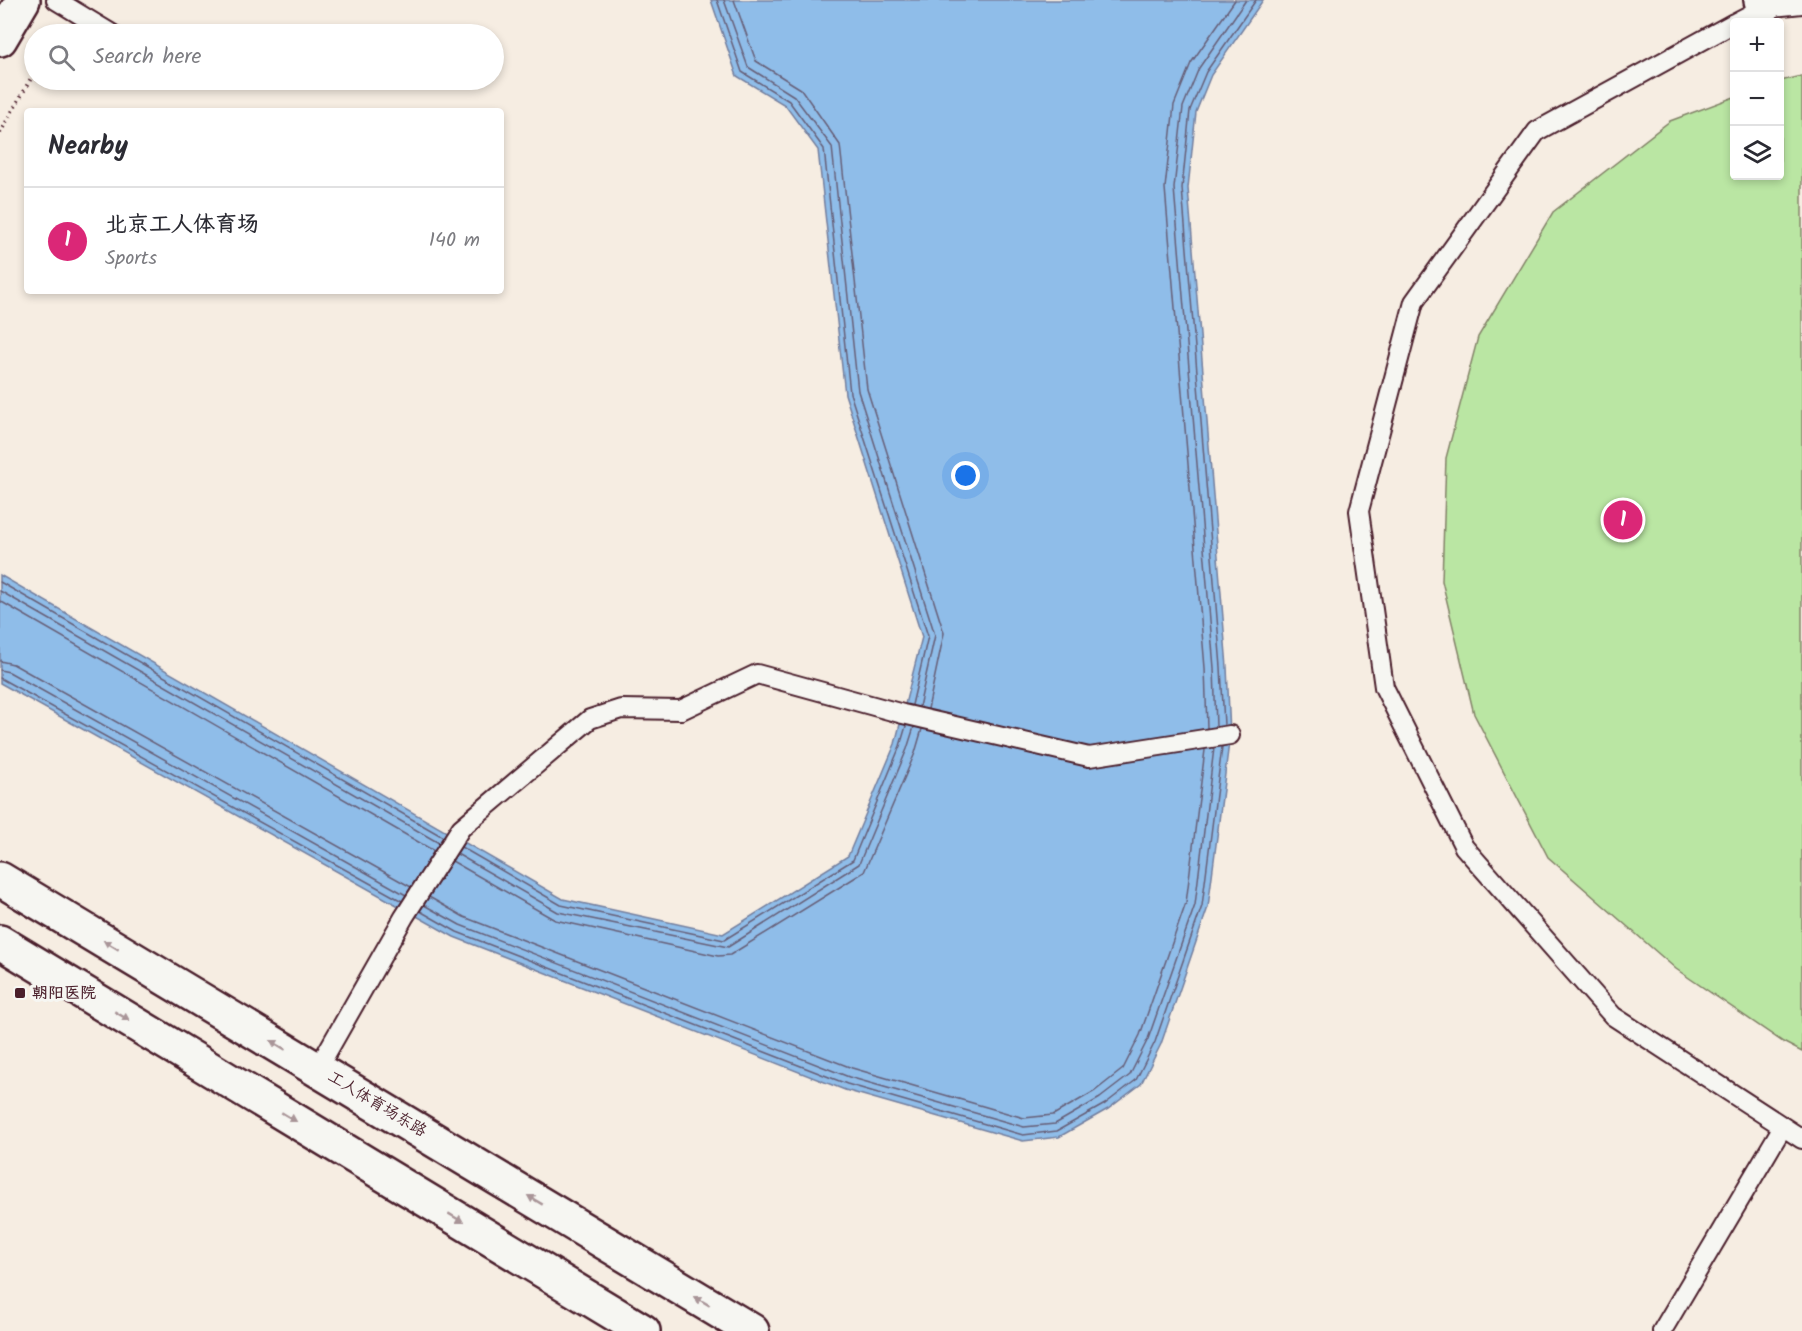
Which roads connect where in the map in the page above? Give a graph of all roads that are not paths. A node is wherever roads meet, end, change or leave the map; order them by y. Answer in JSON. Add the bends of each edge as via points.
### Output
{"nodes":[{"id":1,"x":23,"y":0,"type":"edge"},
{"id":2,"x":56,"y":0,"type":"edge"},
{"id":3,"x":1802,"y":4,"type":"edge"},
{"id":4,"x":1749,"y":13,"type":"edge"},
{"id":5,"x":96,"y":24,"type":"edge"},
{"id":6,"x":0,"y":39,"type":"edge"},
{"id":7,"x":1230,"y":735,"type":"dead end"},
{"id":8,"x":0,"y":879,"type":"edge"},
{"id":9,"x":0,"y":942,"type":"edge"},
{"id":10,"x":318,"y":1068,"type":"junction"},
{"id":11,"x":1782,"y":1128,"type":"junction"},
{"id":12,"x":1802,"y":1138,"type":"edge"},
{"id":13,"x":643,"y":1331,"type":"edge"},
{"id":14,"x":752,"y":1331,"type":"edge"},
{"id":15,"x":1662,"y":1331,"type":"edge"}],
"edges":[{"from":1,"to":6,"type":"main road"},
{"from":2,"to":5,"type":"lane"},
{"from":3,"to":4,"type":"lane"},
{"from":4,"to":11,"type":"lane","via":[[1538,131],[1414,302],[1359,511],[1384,687],[1464,848],[1613,1016]]},
{"from":7,"to":10,"type":"lane","via":[[1089,757],[903,714],[757,674],[681,711],[621,709],[590,719],[461,828],[404,917]]},
{"from":10,"to":8,"type":"main road","name":"工人体育场东路","one_way":true},
{"from":9,"to":13,"type":"main road","one_way":true},
{"from":14,"to":10,"type":"main road","name":"工人体育场东路","one_way":true},
{"from":11,"to":12,"type":"lane"},
{"from":11,"to":15,"type":"lane"}]}
